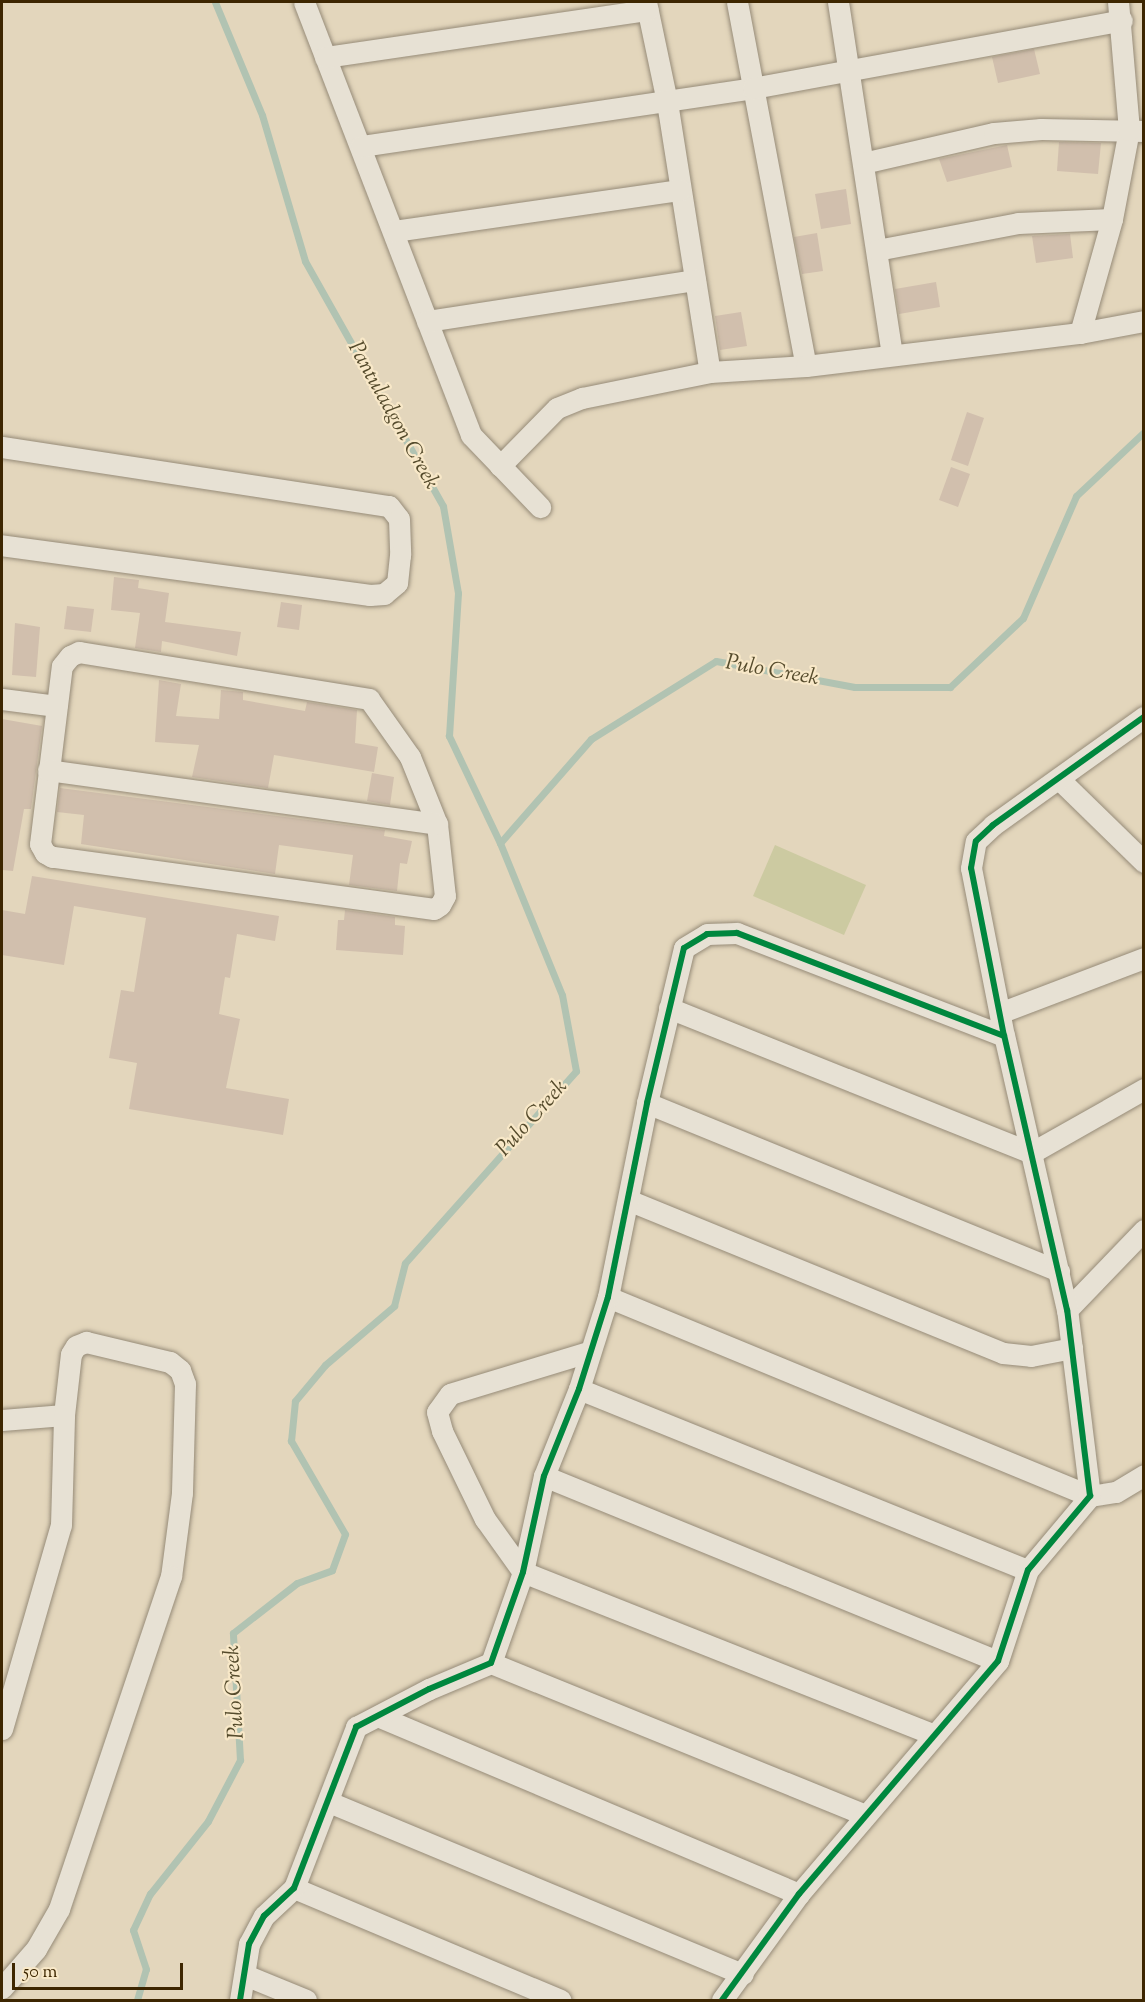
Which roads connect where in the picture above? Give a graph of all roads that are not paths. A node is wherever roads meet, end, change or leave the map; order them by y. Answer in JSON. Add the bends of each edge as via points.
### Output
{"nodes":[{"id":1,"x":304,"y":2,"type":"edge"},
{"id":2,"x":737,"y":2,"type":"edge"},
{"id":3,"x":838,"y":2,"type":"edge"},
{"id":4,"x":647,"y":6,"type":"edge"},
{"id":5,"x":1120,"y":11,"type":"edge"},
{"id":6,"x":325,"y":57,"type":"junction"},
{"id":7,"x":848,"y":72,"type":"junction"},
{"id":8,"x":753,"y":88,"type":"junction"},
{"id":9,"x":667,"y":102,"type":"junction"},
{"id":10,"x":1136,"y":131,"type":"edge"},
{"id":11,"x":361,"y":146,"type":"junction"},
{"id":12,"x":863,"y":163,"type":"junction"},
{"id":13,"x":681,"y":190,"type":"junction"},
{"id":14,"x":1112,"y":219,"type":"junction"},
{"id":15,"x":394,"y":231,"type":"junction"},
{"id":16,"x":877,"y":250,"type":"junction"},
{"id":17,"x":695,"y":280,"type":"junction"},
{"id":18,"x":427,"y":321,"type":"junction"},
{"id":19,"x":1143,"y":321,"type":"edge"},
{"id":20,"x":1080,"y":333,"type":"junction"},
{"id":21,"x":892,"y":354,"type":"junction"},
{"id":22,"x":806,"y":366,"type":"junction"},
{"id":23,"x":710,"y":372,"type":"junction"},
{"id":24,"x":2,"y":447,"type":"edge"},
{"id":25,"x":500,"y":466,"type":"junction"},
{"id":26,"x":540,"y":507,"type":"dead end"},
{"id":27,"x":2,"y":545,"type":"edge"},
{"id":28,"x":2,"y":699,"type":"edge"},
{"id":29,"x":57,"y":706,"type":"junction"},
{"id":30,"x":1143,"y":717,"type":"edge"},
{"id":31,"x":48,"y":770,"type":"junction"},
{"id":32,"x":1059,"y":779,"type":"junction"},
{"id":33,"x":437,"y":824,"type":"junction"},
{"id":34,"x":1143,"y":862,"type":"edge"},
{"id":35,"x":1143,"y":958,"type":"edge"},
{"id":36,"x":669,"y":1008,"type":"junction"},
{"id":37,"x":1002,"y":1012,"type":"junction"},
{"id":38,"x":1004,"y":1036,"type":"junction"},
{"id":39,"x":1143,"y":1089,"type":"edge"},
{"id":40,"x":647,"y":1103,"type":"junction"},
{"id":41,"x":1031,"y":1153,"type":"junction"},
{"id":42,"x":628,"y":1200,"type":"junction"},
{"id":43,"x":1143,"y":1230,"type":"edge"},
{"id":44,"x":1059,"y":1271,"type":"junction"},
{"id":45,"x":608,"y":1297,"type":"junction"},
{"id":46,"x":1067,"y":1310,"type":"junction"},
{"id":47,"x":1072,"y":1348,"type":"junction"},
{"id":48,"x":588,"y":1352,"type":"junction"},
{"id":49,"x":579,"y":1389,"type":"junction"},
{"id":50,"x":64,"y":1415,"type":"junction"},
{"id":51,"x":2,"y":1420,"type":"edge"},
{"id":52,"x":1143,"y":1475,"type":"edge"},
{"id":53,"x":544,"y":1476,"type":"junction"},
{"id":54,"x":1090,"y":1496,"type":"junction"},
{"id":55,"x":1028,"y":1570,"type":"junction"},
{"id":56,"x":523,"y":1572,"type":"junction"},
{"id":57,"x":998,"y":1661,"type":"junction"},
{"id":58,"x":491,"y":1663,"type":"junction"},
{"id":59,"x":380,"y":1717,"type":"junction"},
{"id":60,"x":2,"y":1729,"type":"edge"},
{"id":61,"x":933,"y":1734,"type":"junction"},
{"id":62,"x":329,"y":1802,"type":"junction"},
{"id":63,"x":865,"y":1815,"type":"junction"},
{"id":64,"x":294,"y":1888,"type":"junction"},
{"id":65,"x":799,"y":1894,"type":"junction"},
{"id":66,"x":743,"y":1974,"type":"junction"},
{"id":67,"x":245,"y":1975,"type":"junction"},
{"id":68,"x":2,"y":1988,"type":"edge"},
{"id":69,"x":240,"y":2001,"type":"edge"},
{"id":70,"x":306,"y":2001,"type":"edge"},
{"id":71,"x":560,"y":2001,"type":"edge"},
{"id":72,"x":722,"y":2001,"type":"edge"}],
"edges":[{"from":1,"to":6,"type":"street"},
{"from":2,"to":8,"type":"street"},
{"from":3,"to":7,"type":"street"},
{"from":4,"to":6,"type":"street"},
{"from":4,"to":9,"type":"street"},
{"from":5,"to":7,"type":"street"},
{"from":5,"to":10,"type":"street"},
{"from":6,"to":11,"type":"street"},
{"from":7,"to":8,"type":"street"},
{"from":7,"to":12,"type":"street"},
{"from":8,"to":9,"type":"street"},
{"from":8,"to":22,"type":"street"},
{"from":9,"to":11,"type":"street"},
{"from":9,"to":13,"type":"street"},
{"from":10,"to":12,"type":"street","via":[[1041,129],[994,134]]},
{"from":10,"to":14,"type":"street"},
{"from":11,"to":15,"type":"street"},
{"from":12,"to":16,"type":"street"},
{"from":13,"to":15,"type":"street"},
{"from":13,"to":17,"type":"street"},
{"from":14,"to":16,"type":"street","via":[[1018,223]]},
{"from":14,"to":20,"type":"street"},
{"from":15,"to":18,"type":"street"},
{"from":16,"to":21,"type":"street"},
{"from":17,"to":18,"type":"street"},
{"from":17,"to":23,"type":"street"},
{"from":18,"to":25,"type":"street","via":[[471,435]]},
{"from":19,"to":20,"type":"street"},
{"from":20,"to":21,"type":"street"},
{"from":21,"to":22,"type":"street"},
{"from":22,"to":23,"type":"street"},
{"from":23,"to":25,"type":"street","via":[[566,402]]},
{"from":24,"to":27,"type":"street","via":[[389,506],[399,519],[400,555],[397,583],[384,594],[370,595]]},
{"from":25,"to":26,"type":"street"},
{"from":28,"to":29,"type":"street"},
{"from":29,"to":31,"type":"street"},
{"from":29,"to":33,"type":"street","via":[[62,666],[79,652],[369,699],[410,757]]},
{"from":30,"to":32,"type":"street"},
{"from":31,"to":33,"type":"street"},
{"from":31,"to":33,"type":"street","via":[[40,844],[52,857],[64,859],[434,909],[445,896]]},
{"from":32,"to":34,"type":"street"},
{"from":32,"to":37,"type":"street","via":[[976,841],[971,868]]},
{"from":35,"to":37,"type":"street"},
{"from":36,"to":38,"type":"street","via":[[684,948],[707,934],[737,933]]},
{"from":36,"to":40,"type":"street"},
{"from":36,"to":41,"type":"street"},
{"from":37,"to":38,"type":"street"},
{"from":38,"to":41,"type":"street"},
{"from":39,"to":41,"type":"street"},
{"from":40,"to":42,"type":"street"},
{"from":40,"to":44,"type":"street"},
{"from":41,"to":44,"type":"street"},
{"from":42,"to":45,"type":"street"},
{"from":42,"to":47,"type":"street","via":[[1003,1353],[1031,1356]]},
{"from":43,"to":46,"type":"street"},
{"from":44,"to":46,"type":"street"},
{"from":45,"to":48,"type":"street"},
{"from":45,"to":54,"type":"street"},
{"from":46,"to":47,"type":"street"},
{"from":47,"to":54,"type":"street"},
{"from":48,"to":49,"type":"street"},
{"from":48,"to":56,"type":"street","via":[[450,1394],[437,1412],[442,1431],[485,1519]]},
{"from":49,"to":53,"type":"street"},
{"from":49,"to":55,"type":"street"},
{"from":50,"to":51,"type":"street"},
{"from":50,"to":60,"type":"street","via":[[61,1525]]},
{"from":50,"to":68,"type":"street","via":[[71,1354],[86,1342],[170,1362],[180,1370],[184,1384],[182,1493],[171,1576],[59,1909],[36,1949]]},
{"from":52,"to":54,"type":"street","via":[[1116,1492]]},
{"from":53,"to":56,"type":"street"},
{"from":53,"to":57,"type":"street"},
{"from":54,"to":55,"type":"street"},
{"from":55,"to":57,"type":"street"},
{"from":56,"to":58,"type":"street"},
{"from":56,"to":61,"type":"street"},
{"from":57,"to":61,"type":"street"},
{"from":58,"to":59,"type":"street","via":[[429,1689]]},
{"from":58,"to":63,"type":"street"},
{"from":59,"to":62,"type":"street","via":[[356,1727]]},
{"from":59,"to":65,"type":"street"},
{"from":61,"to":63,"type":"street"},
{"from":62,"to":64,"type":"street"},
{"from":62,"to":66,"type":"street"},
{"from":63,"to":65,"type":"street"},
{"from":64,"to":67,"type":"street","via":[[264,1916],[249,1944]]},
{"from":64,"to":71,"type":"street"},
{"from":65,"to":66,"type":"street"},
{"from":66,"to":72,"type":"street"},
{"from":67,"to":69,"type":"street"},
{"from":67,"to":70,"type":"street"}]}
